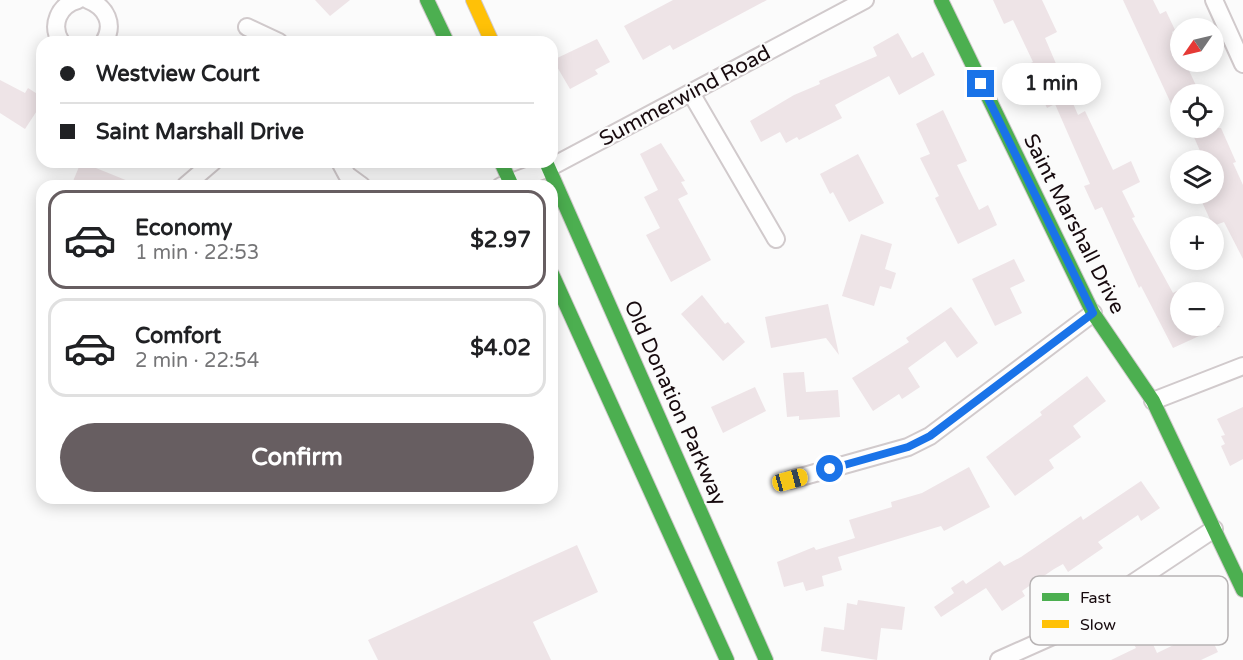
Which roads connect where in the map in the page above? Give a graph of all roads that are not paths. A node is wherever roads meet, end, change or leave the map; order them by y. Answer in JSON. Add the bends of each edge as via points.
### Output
{"nodes":[{"id":1,"x":77,"y":0,"type":"edge"},
{"id":2,"x":428,"y":0,"type":"edge"},
{"id":3,"x":473,"y":0,"type":"edge"},
{"id":4,"x":865,"y":0,"type":"edge"},
{"id":5,"x":941,"y":0,"type":"edge"},
{"id":6,"x":1214,"y":0,"type":"edge"},
{"id":7,"x":247,"y":27,"type":"dead end"},
{"id":8,"x":60,"y":36,"type":"edge"},
{"id":9,"x":107,"y":36,"type":"edge"},
{"id":10,"x":266,"y":36,"type":"edge"},
{"id":11,"x":444,"y":36,"type":"edge"},
{"id":12,"x":489,"y":36,"type":"edge"},
{"id":13,"x":1243,"y":64,"type":"edge"},
{"id":14,"x":691,"y":93,"type":"junction"},
{"id":15,"x":558,"y":160,"type":"edge"},
{"id":16,"x":206,"y":168,"type":"edge"},
{"id":17,"x":343,"y":168,"type":"edge"},
{"id":18,"x":542,"y":168,"type":"edge"},
{"id":19,"x":192,"y":180,"type":"edge"},
{"id":20,"x":354,"y":180,"type":"edge"},
{"id":21,"x":518,"y":180,"type":"edge"},
{"id":22,"x":558,"y":188,"type":"edge"},
{"id":23,"x":776,"y":239,"type":"dead end"},
{"id":24,"x":558,"y":287,"type":"edge"},
{"id":25,"x":1093,"y":313,"type":"junction"},
{"id":26,"x":1243,"y":366,"type":"edge"},
{"id":27,"x":1153,"y":401,"type":"junction"},
{"id":28,"x":790,"y":480,"type":"dead end"},
{"id":29,"x":1214,"y":529,"type":"junction"},
{"id":30,"x":1144,"y":576,"type":"edge"},
{"id":31,"x":1243,"y":590,"type":"edge"},
{"id":32,"x":1033,"y":645,"type":"edge"},
{"id":33,"x":727,"y":660,"type":"edge"},
{"id":34,"x":766,"y":660,"type":"edge"},
{"id":35,"x":999,"y":660,"type":"edge"}],
"edges":[{"from":1,"to":8,"type":"street","via":[[64,6],[56,21]]},
{"from":1,"to":9,"type":"street","via":[[95,3],[107,15]]},
{"from":2,"to":11,"type":"street"},
{"from":3,"to":12,"type":"street"},
{"from":4,"to":14,"type":"street","name":"Summerwind Road"},
{"from":5,"to":25,"type":"street","name":"Saint Marshall Drive"},
{"from":6,"to":13,"type":"street"},
{"from":7,"to":10,"type":"street"},
{"from":14,"to":15,"type":"street","name":"Summerwind Road"},
{"from":14,"to":23,"type":"street"},
{"from":16,"to":19,"type":"street"},
{"from":17,"to":20,"type":"street"},
{"from":18,"to":21,"type":"street","name":"Summerwind Road"},
{"from":22,"to":34,"type":"street","name":"Old Donation Parkway"},
{"from":24,"to":33,"type":"street"},
{"from":25,"to":27,"type":"street","name":"Saint Marshall Drive"},
{"from":25,"to":28,"type":"street","via":[[930,436],[908,447]]},
{"from":26,"to":27,"type":"street"},
{"from":27,"to":29,"type":"street","name":"Saint Marshall Drive"},
{"from":29,"to":30,"type":"street"},
{"from":29,"to":31,"type":"street","name":"Saint Marshall Drive"},
{"from":32,"to":35,"type":"street"}]}
